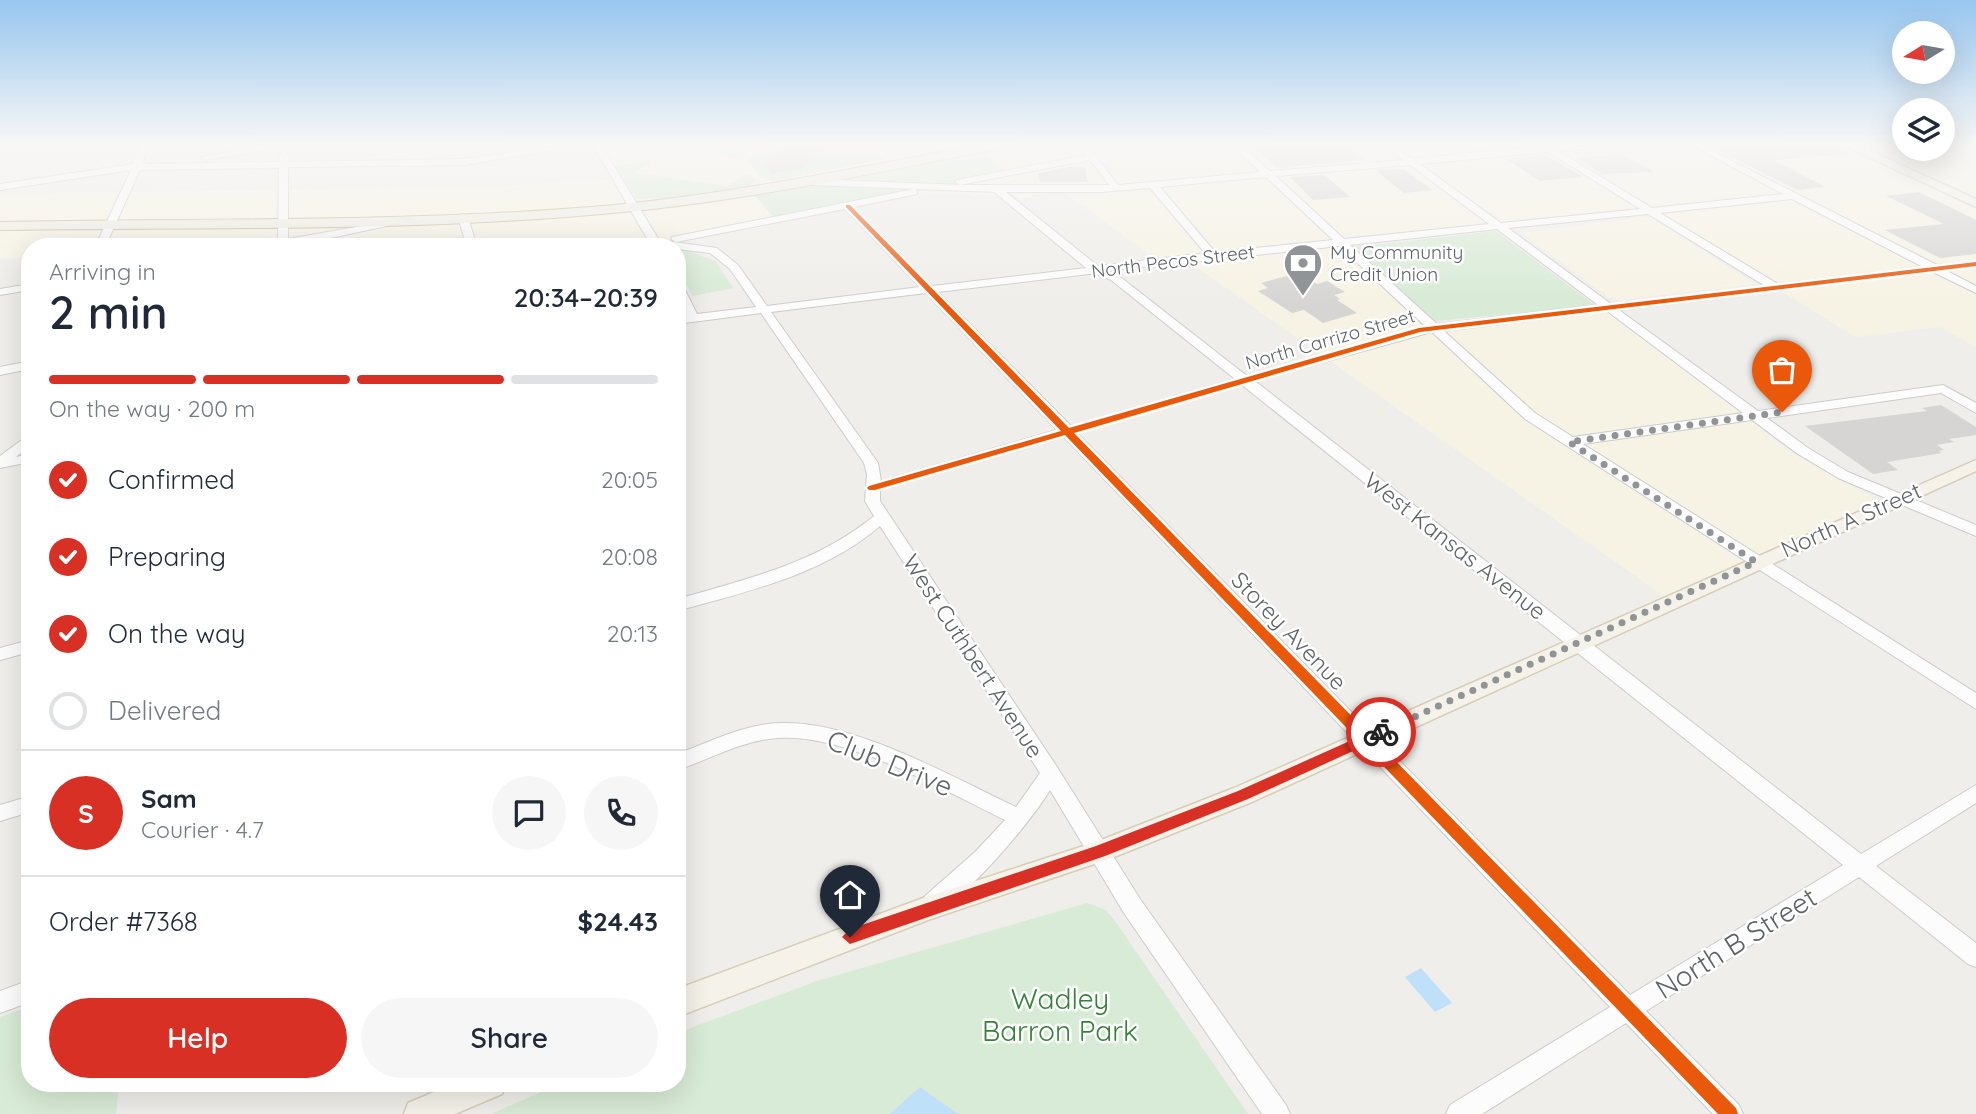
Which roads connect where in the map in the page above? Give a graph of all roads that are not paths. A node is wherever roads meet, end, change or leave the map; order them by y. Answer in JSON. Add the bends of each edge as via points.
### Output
{"nodes":[{"id":1,"x":123,"y":197,"type":"edge"},
{"id":2,"x":284,"y":197,"type":"edge"},
{"id":3,"x":628,"y":197,"type":"edge"},
{"id":4,"x":699,"y":197,"type":"edge"},
{"id":5,"x":890,"y":197,"type":"edge"},
{"id":6,"x":1005,"y":197,"type":"edge"},
{"id":7,"x":1163,"y":197,"type":"edge"},
{"id":8,"x":1291,"y":197,"type":"edge"},
{"id":9,"x":1460,"y":197,"type":"edge"},
{"id":10,"x":1628,"y":197,"type":"edge"},
{"id":11,"x":1785,"y":197,"type":"edge"},
{"id":12,"x":1796,"y":197,"type":"edge"},
{"id":13,"x":848,"y":206,"type":"junction"},
{"id":14,"x":634,"y":207,"type":"junction"},
{"id":15,"x":1651,"y":211,"type":"junction"},
{"id":16,"x":463,"y":217,"type":"junction"},
{"id":17,"x":424,"y":218,"type":"junction"},
{"id":18,"x":284,"y":221,"type":"junction"},
{"id":19,"x":110,"y":224,"type":"junction"},
{"id":20,"x":0,"y":226,"type":"edge"},
{"id":21,"x":1499,"y":226,"type":"junction"},
{"id":22,"x":104,"y":238,"type":"edge"},
{"id":23,"x":283,"y":238,"type":"edge"},
{"id":24,"x":320,"y":238,"type":"edge"},
{"id":25,"x":469,"y":238,"type":"edge"},
{"id":26,"x":646,"y":238,"type":"edge"},
{"id":27,"x":686,"y":239,"type":"edge"},
{"id":28,"x":1341,"y":243,"type":"junction"},
{"id":29,"x":686,"y":248,"type":"edge"},
{"id":30,"x":1213,"y":256,"type":"junction"},
{"id":31,"x":1976,"y":264,"type":"edge"},
{"id":32,"x":1935,"y":269,"type":"junction"},
{"id":33,"x":1091,"y":274,"type":"junction"},
{"id":34,"x":1775,"y":287,"type":"junction"},
{"id":35,"x":21,"y":288,"type":"edge"},
{"id":36,"x":930,"y":290,"type":"junction"},
{"id":37,"x":1976,"y":290,"type":"edge"},
{"id":38,"x":0,"y":292,"type":"edge"},
{"id":39,"x":686,"y":304,"type":"edge"},
{"id":40,"x":1609,"y":308,"type":"junction"},
{"id":41,"x":763,"y":310,"type":"junction"},
{"id":42,"x":693,"y":318,"type":"junction"},
{"id":43,"x":686,"y":319,"type":"edge"},
{"id":44,"x":1436,"y":328,"type":"junction"},
{"id":45,"x":21,"y":367,"type":"edge"},
{"id":46,"x":0,"y":371,"type":"edge"},
{"id":47,"x":1246,"y":380,"type":"junction"},
{"id":48,"x":1976,"y":409,"type":"edge"},
{"id":49,"x":1756,"y":416,"type":"junction"},
{"id":50,"x":1067,"y":432,"type":"junction"},
{"id":51,"x":1569,"y":442,"type":"junction"},
{"id":52,"x":21,"y":446,"type":"edge"},
{"id":53,"x":21,"y":460,"type":"edge"},
{"id":54,"x":0,"y":463,"type":"edge"},
{"id":55,"x":1976,"y":465,"type":"edge"},
{"id":56,"x":872,"y":488,"type":"junction"},
{"id":57,"x":1901,"y":498,"type":"junction"},
{"id":58,"x":882,"y":517,"type":"junction"},
{"id":59,"x":1976,"y":531,"type":"edge"},
{"id":60,"x":1756,"y":562,"type":"junction"},
{"id":61,"x":686,"y":602,"type":"edge"},
{"id":62,"x":1578,"y":643,"type":"junction"},
{"id":63,"x":21,"y":648,"type":"edge"},
{"id":64,"x":0,"y":654,"type":"edge"},
{"id":65,"x":1976,"y":702,"type":"edge"},
{"id":66,"x":1366,"y":739,"type":"junction"},
{"id":67,"x":686,"y":759,"type":"edge"},
{"id":68,"x":1050,"y":773,"type":"junction"},
{"id":69,"x":1976,"y":793,"type":"edge"},
{"id":70,"x":21,"y":807,"type":"edge"},
{"id":71,"x":0,"y":813,"type":"edge"},
{"id":72,"x":1020,"y":818,"type":"junction"},
{"id":73,"x":1100,"y":851,"type":"junction"},
{"id":74,"x":1861,"y":866,"type":"junction"},
{"id":75,"x":926,"y":909,"type":"junction"},
{"id":76,"x":1976,"y":957,"type":"edge"},
{"id":77,"x":21,"y":994,"type":"edge"},
{"id":78,"x":686,"y":1000,"type":"edge"},
{"id":79,"x":0,"y":1002,"type":"edge"},
{"id":80,"x":1629,"y":1009,"type":"junction"},
{"id":81,"x":470,"y":1092,"type":"edge"},
{"id":82,"x":419,"y":1114,"type":"edge"},
{"id":83,"x":1277,"y":1114,"type":"edge"},
{"id":84,"x":1459,"y":1114,"type":"edge"},
{"id":85,"x":1730,"y":1114,"type":"edge"}],
"edges":[{"from":1,"to":19,"type":"street"},
{"from":2,"to":18,"type":"street"},
{"from":3,"to":14,"type":"street"},
{"from":4,"to":14,"type":"highway"},
{"from":5,"to":13,"type":"street"},
{"from":6,"to":33,"type":"street","name":"West Kansas Avenue"},
{"from":7,"to":30,"type":"street"},
{"from":8,"to":28,"type":"street"},
{"from":9,"to":21,"type":"street"},
{"from":10,"to":15,"type":"street"},
{"from":11,"to":15,"type":"street","name":"North Pecos Street"},
{"from":12,"to":32,"type":"street"},
{"from":13,"to":27,"type":"street"},
{"from":13,"to":36,"type":"street","name":"Storey Avenue"},
{"from":14,"to":16,"type":"highway"},
{"from":14,"to":26,"type":"street"},
{"from":15,"to":21,"type":"street","name":"North Pecos Street"},
{"from":15,"to":34,"type":"street"},
{"from":16,"to":17,"type":"highway"},
{"from":16,"to":25,"type":"street"},
{"from":17,"to":18,"type":"highway"},
{"from":17,"to":24,"type":"street"},
{"from":18,"to":19,"type":"highway"},
{"from":18,"to":23,"type":"street"},
{"from":19,"to":20,"type":"highway"},
{"from":19,"to":22,"type":"street"},
{"from":21,"to":28,"type":"street","name":"North Pecos Street"},
{"from":21,"to":40,"type":"street"},
{"from":28,"to":30,"type":"street","name":"North Pecos Street"},
{"from":28,"to":44,"type":"street"},
{"from":29,"to":41,"type":"street","name":"West Cuthbert Avenue","via":[[713,250],[734,267]]},
{"from":30,"to":33,"type":"street","name":"North Pecos Street"},
{"from":31,"to":32,"type":"street","name":"North Carrizo Street"},
{"from":32,"to":34,"type":"street","name":"North Carrizo Street"},
{"from":32,"to":37,"type":"street"},
{"from":33,"to":36,"type":"street","name":"North Pecos Street"},
{"from":33,"to":47,"type":"street","name":"West Kansas Avenue","via":[[1115,278]]},
{"from":34,"to":40,"type":"street","name":"North Carrizo Street"},
{"from":35,"to":38,"type":"street"},
{"from":36,"to":41,"type":"street","name":"North Pecos Street"},
{"from":36,"to":50,"type":"street","name":"Storey Avenue"},
{"from":39,"to":42,"type":"street"},
{"from":40,"to":44,"type":"street","name":"North Carrizo Street"},
{"from":40,"to":49,"type":"street"},
{"from":41,"to":42,"type":"street","name":"North Pecos Street"},
{"from":41,"to":56,"type":"street","name":"West Cuthbert Avenue","via":[[871,463],[876,478]]},
{"from":42,"to":43,"type":"street","name":"North Pecos Street"},
{"from":44,"to":47,"type":"street","name":"North Carrizo Street"},
{"from":44,"to":51,"type":"street","via":[[1530,416]]},
{"from":45,"to":46,"type":"street"},
{"from":47,"to":50,"type":"street","name":"North Carrizo Street"},
{"from":47,"to":62,"type":"street","name":"West Kansas Avenue"},
{"from":48,"to":49,"type":"street","via":[[1943,389]]},
{"from":49,"to":51,"type":"street"},
{"from":49,"to":57,"type":"street","via":[[1830,468]]},
{"from":50,"to":56,"type":"street","name":"North Carrizo Street"},
{"from":50,"to":66,"type":"street","name":"Storey Avenue"},
{"from":51,"to":60,"type":"street"},
{"from":52,"to":54,"type":"street"},
{"from":53,"to":54,"type":"street"},
{"from":55,"to":57,"type":"main road","name":"North A Street"},
{"from":56,"to":58,"type":"street","name":"West Cuthbert Avenue","via":[[872,500]]},
{"from":57,"to":59,"type":"street"},
{"from":57,"to":60,"type":"main road","name":"North A Street"},
{"from":58,"to":61,"type":"street","via":[[849,545],[815,562]]},
{"from":58,"to":68,"type":"street","name":"West Cuthbert Avenue"},
{"from":60,"to":62,"type":"main road","name":"North A Street"},
{"from":60,"to":65,"type":"street"},
{"from":62,"to":66,"type":"main road","name":"North A Street"},
{"from":62,"to":74,"type":"street","name":"West Kansas Avenue"},
{"from":63,"to":64,"type":"street"},
{"from":66,"to":73,"type":"main road","name":"North A Street","via":[[1243,795]]},
{"from":66,"to":80,"type":"street","name":"Storey Avenue"},
{"from":67,"to":72,"type":"street","name":"Club Drive","via":[[755,735],[801,729],[840,739]]},
{"from":68,"to":72,"type":"street"},
{"from":68,"to":73,"type":"street","name":"West Cuthbert Avenue"},
{"from":69,"to":74,"type":"street","name":"North B Street"},
{"from":70,"to":71,"type":"street"},
{"from":72,"to":75,"type":"street","via":[[987,857]]},
{"from":73,"to":75,"type":"main road","name":"North A Street"},
{"from":73,"to":83,"type":"street","name":"West Cuthbert Avenue","via":[[1132,906]]},
{"from":74,"to":76,"type":"street","name":"West Kansas Avenue"},
{"from":74,"to":80,"type":"street","name":"North B Street"},
{"from":75,"to":78,"type":"main road","name":"North A Street"},
{"from":77,"to":79,"type":"street"},
{"from":80,"to":84,"type":"street","name":"North B Street"},
{"from":80,"to":85,"type":"street","name":"Storey Avenue"},
{"from":81,"to":82,"type":"main road"}]}
